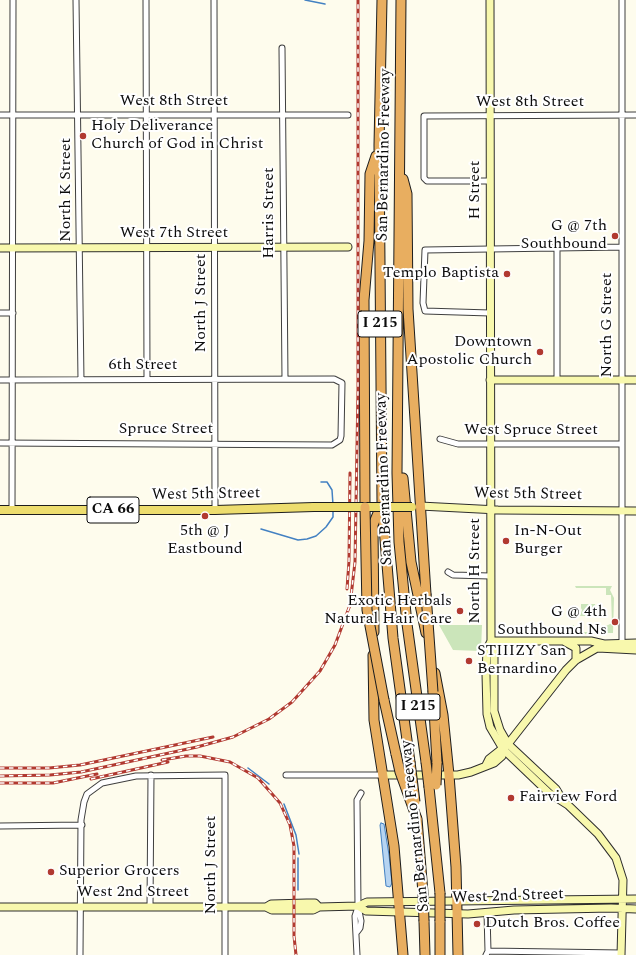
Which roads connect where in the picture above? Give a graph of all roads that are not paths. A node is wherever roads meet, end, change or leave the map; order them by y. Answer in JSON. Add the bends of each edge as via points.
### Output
{"nodes":[{"id":1,"x":13,"y":0,"type":"edge"},
{"id":2,"x":76,"y":0,"type":"edge"},
{"id":3,"x":146,"y":0,"type":"edge"},
{"id":4,"x":214,"y":0,"type":"edge"},
{"id":5,"x":382,"y":0,"type":"edge"},
{"id":6,"x":401,"y":0,"type":"edge"},
{"id":7,"x":490,"y":0,"type":"edge"},
{"id":8,"x":622,"y":0,"type":"edge"},
{"id":9,"x":282,"y":48,"type":"dead end"},
{"id":10,"x":0,"y":115,"type":"edge"},
{"id":11,"x":146,"y":115,"type":"junction"},
{"id":12,"x":214,"y":115,"type":"junction"},
{"id":13,"x":282,"y":115,"type":"junction"},
{"id":14,"x":348,"y":115,"type":"dead end"},
{"id":15,"x":622,"y":115,"type":"junction"},
{"id":16,"x":636,"y":115,"type":"edge"},
{"id":17,"x":13,"y":116,"type":"junction"},
{"id":18,"x":79,"y":116,"type":"junction"},
{"id":19,"x":490,"y":116,"type":"junction"},
{"id":20,"x":379,"y":145,"type":"junction"},
{"id":21,"x":400,"y":164,"type":"junction"},
{"id":22,"x":490,"y":181,"type":"junction"},
{"id":23,"x":284,"y":247,"type":"junction"},
{"id":24,"x":348,"y":247,"type":"dead end"},
{"id":25,"x":622,"y":247,"type":"junction"},
{"id":26,"x":0,"y":248,"type":"edge"},
{"id":27,"x":13,"y":248,"type":"junction"},
{"id":28,"x":80,"y":248,"type":"junction"},
{"id":29,"x":147,"y":248,"type":"junction"},
{"id":30,"x":215,"y":248,"type":"junction"},
{"id":31,"x":490,"y":248,"type":"junction"},
{"id":32,"x":557,"y":248,"type":"junction"},
{"id":33,"x":0,"y":313,"type":"edge"},
{"id":34,"x":13,"y":313,"type":"junction"},
{"id":35,"x":490,"y":313,"type":"junction"},
{"id":36,"x":147,"y":379,"type":"junction"},
{"id":37,"x":215,"y":379,"type":"junction"},
{"id":38,"x":285,"y":379,"type":"junction"},
{"id":39,"x":0,"y":380,"type":"edge"},
{"id":40,"x":12,"y":380,"type":"junction"},
{"id":41,"x":81,"y":380,"type":"junction"},
{"id":42,"x":490,"y":380,"type":"junction"},
{"id":43,"x":557,"y":380,"type":"junction"},
{"id":44,"x":622,"y":380,"type":"junction"},
{"id":45,"x":636,"y":380,"type":"edge"},
{"id":46,"x":397,"y":395,"type":"junction"},
{"id":47,"x":440,"y":439,"type":"dead end"},
{"id":48,"x":0,"y":443,"type":"edge"},
{"id":49,"x":12,"y":443,"type":"junction"},
{"id":50,"x":215,"y":443,"type":"junction"},
{"id":51,"x":490,"y":444,"type":"junction"},
{"id":52,"x":622,"y":444,"type":"junction"},
{"id":53,"x":332,"y":445,"type":"joint"},
{"id":54,"x":382,"y":503,"type":"junction"},
{"id":55,"x":416,"y":506,"type":"junction"},
{"id":56,"x":365,"y":507,"type":"junction"},
{"id":57,"x":0,"y":510,"type":"edge"},
{"id":58,"x":12,"y":510,"type":"junction"},
{"id":59,"x":215,"y":510,"type":"junction"},
{"id":60,"x":490,"y":510,"type":"junction"},
{"id":61,"x":636,"y":510,"type":"edge"},
{"id":62,"x":622,"y":511,"type":"junction"},
{"id":63,"x":448,"y":572,"type":"dead end"},
{"id":64,"x":490,"y":576,"type":"junction"},
{"id":65,"x":490,"y":641,"type":"junction"},
{"id":66,"x":563,"y":641,"type":"junction"},
{"id":67,"x":636,"y":643,"type":"edge"},
{"id":68,"x":601,"y":646,"type":"junction"},
{"id":69,"x":622,"y":646,"type":"junction"},
{"id":70,"x":636,"y":650,"type":"edge"},
{"id":71,"x":576,"y":660,"type":"junction"},
{"id":72,"x":506,"y":747,"type":"junction"},
{"id":73,"x":151,"y":775,"type":"junction"},
{"id":74,"x":286,"y":775,"type":"dead end"},
{"id":75,"x":382,"y":775,"type":"junction"},
{"id":76,"x":449,"y":775,"type":"junction"},
{"id":77,"x":433,"y":786,"type":"junction"},
{"id":78,"x":361,"y":793,"type":"dead end"},
{"id":79,"x":418,"y":819,"type":"junction"},
{"id":80,"x":82,"y":825,"type":"junction"},
{"id":81,"x":0,"y":826,"type":"edge"},
{"id":82,"x":636,"y":899,"type":"edge"},
{"id":83,"x":622,"y":900,"type":"junction"},
{"id":84,"x":537,"y":901,"type":"junction"},
{"id":85,"x":399,"y":902,"type":"junction"},
{"id":86,"x":458,"y":902,"type":"junction"},
{"id":87,"x":0,"y":906,"type":"edge"},
{"id":88,"x":81,"y":906,"type":"junction"},
{"id":89,"x":150,"y":906,"type":"junction"},
{"id":90,"x":225,"y":906,"type":"junction"},
{"id":91,"x":358,"y":906,"type":"junction"},
{"id":92,"x":621,"y":908,"type":"junction"},
{"id":93,"x":636,"y":909,"type":"edge"},
{"id":94,"x":514,"y":910,"type":"junction"},
{"id":95,"x":400,"y":912,"type":"junction"},
{"id":96,"x":458,"y":913,"type":"junction"},
{"id":97,"x":487,"y":913,"type":"junction"},
{"id":98,"x":487,"y":953,"type":"edge"},
{"id":99,"x":621,"y":954,"type":"edge"},
{"id":100,"x":80,"y":955,"type":"edge"},
{"id":101,"x":225,"y":955,"type":"edge"},
{"id":102,"x":357,"y":955,"type":"edge"},
{"id":103,"x":403,"y":955,"type":"edge"},
{"id":104,"x":425,"y":955,"type":"edge"},
{"id":105,"x":440,"y":955,"type":"edge"},
{"id":106,"x":458,"y":955,"type":"edge"}],
"edges":[{"from":1,"to":17,"type":"street"},
{"from":2,"to":18,"type":"street","name":"North K Street"},
{"from":3,"to":11,"type":"street"},
{"from":4,"to":12,"type":"street","name":"North J Street"},
{"from":5,"to":20,"type":"highway","name":"San Bernardino Freeway","number":"I 215"},
{"from":6,"to":21,"type":"highway","name":"San Bernardino Freeway","number":"I 215"},
{"from":7,"to":19,"type":"main road","name":"H Street"},
{"from":8,"to":15,"type":"street","name":"North G Street"},
{"from":9,"to":13,"type":"street","name":"Harris Street"},
{"from":10,"to":17,"type":"street","name":"West 8th Street"},
{"from":11,"to":12,"type":"street","name":"West 8th Street"},
{"from":11,"to":18,"type":"street","name":"West 8th Street"},
{"from":11,"to":29,"type":"street"},
{"from":12,"to":13,"type":"street","name":"West 8th Street"},
{"from":12,"to":30,"type":"street","name":"North J Street"},
{"from":13,"to":14,"type":"street","name":"West 8th Street"},
{"from":13,"to":23,"type":"street","name":"Harris Street"},
{"from":15,"to":16,"type":"street","name":"West 8th Street"},
{"from":15,"to":19,"type":"street","name":"West 8th Street"},
{"from":15,"to":25,"type":"street","name":"North G Street"},
{"from":17,"to":18,"type":"street","name":"West 8th Street"},
{"from":17,"to":27,"type":"street"},
{"from":18,"to":28,"type":"street","name":"North K Street"},
{"from":19,"to":22,"type":"main road","name":"H Street"},
{"from":19,"to":22,"type":"street","name":"West 8th Street","via":[[424,116],[424,178],[427,181]]},
{"from":20,"to":54,"type":"highway","name":"San Bernardino Freeway","number":"I 215"},
{"from":20,"to":56,"type":"highway","via":[[370,174],[369,241],[364,300]]},
{"from":21,"to":46,"type":"highway","name":"San Bernardino Freeway","number":"I 215"},
{"from":21,"to":55,"type":"highway","via":[[407,194],[408,309]]},
{"from":22,"to":31,"type":"main road","name":"H Street"},
{"from":23,"to":24,"type":"main road","name":"West 7th Street"},
{"from":23,"to":30,"type":"main road","name":"West 7th Street"},
{"from":23,"to":38,"type":"street","name":"Harris Street"},
{"from":25,"to":32,"type":"street"},
{"from":25,"to":44,"type":"street","name":"North G Street"},
{"from":26,"to":27,"type":"main road","name":"West 7th Street"},
{"from":27,"to":28,"type":"main road","name":"West 7th Street"},
{"from":27,"to":34,"type":"street"},
{"from":28,"to":29,"type":"main road","name":"West 7th Street"},
{"from":28,"to":41,"type":"street","name":"North K Street"},
{"from":29,"to":30,"type":"main road","name":"West 7th Street"},
{"from":29,"to":36,"type":"street"},
{"from":30,"to":37,"type":"street","name":"North J Street"},
{"from":31,"to":32,"type":"street"},
{"from":31,"to":35,"type":"main road","name":"H Street"},
{"from":31,"to":35,"type":"street","via":[[425,250],[423,303],[425,311]]},
{"from":32,"to":43,"type":"street"},
{"from":33,"to":34,"type":"street"},
{"from":34,"to":40,"type":"street"},
{"from":35,"to":42,"type":"main road","name":"H Street"},
{"from":36,"to":37,"type":"street","name":"6th Street"},
{"from":36,"to":41,"type":"street","name":"6th Street"},
{"from":37,"to":38,"type":"street","name":"6th Street"},
{"from":37,"to":50,"type":"street","name":"North J Street"},
{"from":38,"to":53,"type":"street","name":"6th Street","via":[[334,379],[342,383],[341,436],[338,443]]},
{"from":39,"to":40,"type":"street","name":"6th Street"},
{"from":40,"to":41,"type":"street","name":"6th Street"},
{"from":40,"to":49,"type":"street"},
{"from":42,"to":43,"type":"main road"},
{"from":42,"to":51,"type":"main road","name":"North H Street"},
{"from":43,"to":44,"type":"main road"},
{"from":44,"to":45,"type":"main road"},
{"from":44,"to":52,"type":"street","name":"North G Street"},
{"from":46,"to":76,"type":"highway","via":[[409,546],[440,697]]},
{"from":46,"to":77,"type":"highway","name":"San Bernardino Freeway","number":"I 215","bridge":true,"via":[[400,542],[407,624],[426,762]]},
{"from":47,"to":51,"type":"street","name":"West Spruce Street","via":[[458,444]]},
{"from":48,"to":49,"type":"street","name":"Spruce Street"},
{"from":49,"to":50,"type":"street","name":"Spruce Street"},
{"from":49,"to":58,"type":"street"},
{"from":50,"to":53,"type":"street","name":"Spruce Street"},
{"from":50,"to":59,"type":"street","name":"North J Street"},
{"from":51,"to":52,"type":"street","name":"West Spruce Street"},
{"from":51,"to":60,"type":"main road","name":"North H Street"},
{"from":52,"to":62,"type":"street","name":"North G Street"},
{"from":54,"to":75,"type":"highway","via":[[374,525],[373,684],[374,720]]},
{"from":54,"to":79,"type":"highway","name":"San Bernardino Freeway","number":"I 215","bridge":true,"via":[[394,638]]},
{"from":55,"to":56,"type":"main road","name":"West 5th Street","number":"CA 66","bridge":true},
{"from":55,"to":60,"type":"main road","name":"West 5th Street"},
{"from":55,"to":77,"type":"highway","bridge":true,"via":[[435,725]]},
{"from":56,"to":59,"type":"main road","name":"West 5th Street","number":"CA 66","bridge":true},
{"from":56,"to":79,"type":"highway","bridge":true,"via":[[367,610],[400,772]]},
{"from":57,"to":58,"type":"main road","name":"West 5th Street","number":"CA 66"},
{"from":58,"to":59,"type":"main road","name":"West 5th Street","number":"CA 66"},
{"from":60,"to":62,"type":"main road","name":"West 5th Street"},
{"from":60,"to":64,"type":"main road","name":"North H Street"},
{"from":61,"to":62,"type":"main road","name":"West 5th Street"},
{"from":62,"to":69,"type":"street","name":"North G Street"},
{"from":63,"to":64,"type":"street","via":[[453,575]]},
{"from":64,"to":65,"type":"main road","name":"North H Street"},
{"from":65,"to":66,"type":"main road"},
{"from":65,"to":72,"type":"main road","name":"North H Street","via":[[494,649],[494,711]]},
{"from":66,"to":68,"type":"main road","via":[[591,641]]},
{"from":66,"to":71,"type":"main road","via":[[576,648]]},
{"from":67,"to":69,"type":"main road"},
{"from":68,"to":69,"type":"main road"},
{"from":68,"to":71,"type":"main road"},
{"from":69,"to":70,"type":"main road"},
{"from":71,"to":72,"type":"main road"},
{"from":72,"to":76,"type":"main road","via":[[489,759],[486,765],[471,772]]},
{"from":72,"to":83,"type":"main road","via":[[556,789],[562,799],[598,834],[616,858],[623,880]]},
{"from":73,"to":80,"type":"street","via":[[110,781],[91,791],[84,802]]},
{"from":73,"to":89,"type":"street"},
{"from":73,"to":90,"type":"street","name":"North J Street","via":[[225,775]]},
{"from":74,"to":75,"type":"street"},
{"from":75,"to":76,"type":"main road"},
{"from":75,"to":85,"type":"highway","via":[[394,846]]},
{"from":76,"to":86,"type":"highway"},
{"from":77,"to":105,"type":"highway","name":"San Bernardino Freeway","number":"I 215","bridge":true,"via":[[431,798],[440,893]]},
{"from":78,"to":91,"type":"street","via":[[357,800]]},
{"from":79,"to":104,"type":"highway","name":"San Bernardino Freeway","number":"I 215","bridge":true},
{"from":80,"to":81,"type":"street"},
{"from":80,"to":88,"type":"street"},
{"from":82,"to":83,"type":"main road","name":"West 2nd Street"},
{"from":83,"to":84,"type":"main road","name":"West 2nd Street"},
{"from":83,"to":92,"type":"main road"},
{"from":84,"to":86,"type":"main road","name":"West 2nd Street"},
{"from":84,"to":94,"type":"main road","via":[[536,905]]},
{"from":85,"to":86,"type":"main road","name":"West 2nd Street"},
{"from":85,"to":91,"type":"main road","name":"West 2nd Street","via":[[367,902]]},
{"from":85,"to":95,"type":"highway"},
{"from":86,"to":96,"type":"highway"},
{"from":87,"to":88,"type":"main road","name":"West 2nd Street"},
{"from":88,"to":89,"type":"main road","name":"West 2nd Street"},
{"from":88,"to":100,"type":"street"},
{"from":89,"to":90,"type":"main road","name":"West 2nd Street"},
{"from":90,"to":91,"type":"main road","name":"West 2nd Street","via":[[266,907],[271,904],[315,903],[319,907]]},
{"from":90,"to":101,"type":"street","name":"North J Street"},
{"from":91,"to":95,"type":"main road","name":"West 2nd Street","via":[[366,911]]},
{"from":91,"to":102,"type":"street","via":[[361,921],[357,932]]},
{"from":92,"to":93,"type":"main road","name":"West 2nd Street"},
{"from":92,"to":94,"type":"main road","name":"West 2nd Street"},
{"from":92,"to":99,"type":"main road"},
{"from":94,"to":97,"type":"main road","name":"West 2nd Street"},
{"from":95,"to":96,"type":"main road","name":"West 2nd Street"},
{"from":95,"to":103,"type":"highway"},
{"from":96,"to":97,"type":"main road","name":"West 2nd Street"},
{"from":96,"to":106,"type":"highway"},
{"from":97,"to":98,"type":"street"},
{"from":98,"to":99,"type":"street"}]}
